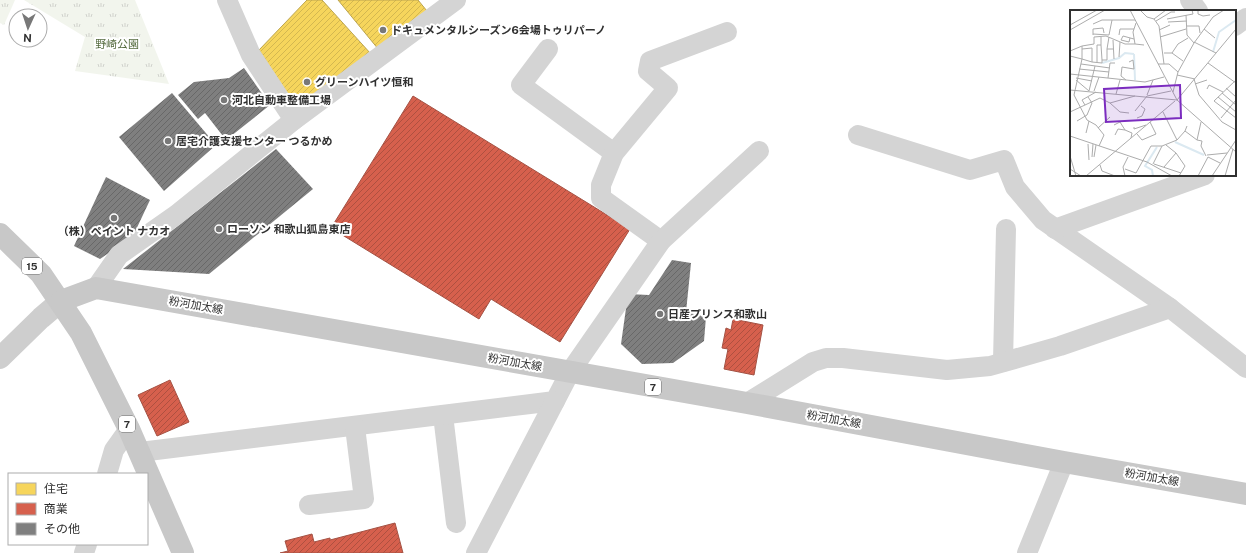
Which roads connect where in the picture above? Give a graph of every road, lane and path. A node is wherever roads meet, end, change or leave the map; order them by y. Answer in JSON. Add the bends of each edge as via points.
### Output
{"nodes":[{"id":1,"x":227,"y":0,"type":"edge"},
{"id":2,"x":456,"y":0,"type":"edge"},
{"id":3,"x":1190,"y":0,"type":"edge"},
{"id":4,"x":1197,"y":10,"type":"edge"},
{"id":5,"x":1246,"y":18,"type":"edge"},
{"id":6,"x":1236,"y":25,"type":"edge"},
{"id":7,"x":727,"y":32,"type":"dead end"},
{"id":8,"x":548,"y":49,"type":"dead end"},
{"id":9,"x":294,"y":120,"type":"junction"},
{"id":10,"x":858,"y":135,"type":"dead end"},
{"id":11,"x":760,"y":151,"type":"dead end"},
{"id":12,"x":614,"y":153,"type":"junction"},
{"id":13,"x":1202,"y":176,"type":"edge"},
{"id":14,"x":1006,"y":229,"type":"dead end"},
{"id":15,"x":1055,"y":229,"type":"junction"},
{"id":16,"x":0,"y":234,"type":"edge"},
{"id":17,"x":661,"y":241,"type":"junction"},
{"id":18,"x":96,"y":288,"type":"junction"},
{"id":19,"x":60,"y":301,"type":"junction"},
{"id":20,"x":1170,"y":308,"type":"junction"},
{"id":21,"x":0,"y":358,"type":"edge"},
{"id":22,"x":1003,"y":362,"type":"junction"},
{"id":23,"x":1246,"y":368,"type":"edge"},
{"id":24,"x":570,"y":372,"type":"junction"},
{"id":25,"x":555,"y":401,"type":"junction"},
{"id":26,"x":747,"y":403,"type":"junction"},
{"id":27,"x":443,"y":415,"type":"junction"},
{"id":28,"x":355,"y":427,"type":"junction"},
{"id":29,"x":129,"y":429,"type":"junction"},
{"id":30,"x":140,"y":452,"type":"junction"},
{"id":31,"x":1064,"y":462,"type":"junction"},
{"id":32,"x":107,"y":473,"type":"edge"},
{"id":33,"x":1246,"y":494,"type":"edge"},
{"id":34,"x":309,"y":505,"type":"dead end"},
{"id":35,"x":456,"y":523,"type":"dead end"},
{"id":36,"x":177,"y":548,"type":"edge"},
{"id":37,"x":476,"y":553,"type":"edge"},
{"id":38,"x":1027,"y":553,"type":"edge"}],
"edges":[{"from":1,"to":9,"type":"street","via":[[250,55]]},
{"from":2,"to":9,"type":"street"},
{"from":3,"to":4,"type":"street"},
{"from":5,"to":6,"type":"street"},
{"from":7,"to":12,"type":"street","via":[[650,61],[648,71],[668,88]]},
{"from":8,"to":12,"type":"street","via":[[521,85]]},
{"from":9,"to":18,"type":"street","via":[[176,215],[119,255]]},
{"from":10,"to":15,"type":"street","via":[[970,170],[1004,160],[1015,187],[1043,220]]},
{"from":11,"to":17,"type":"street"},
{"from":12,"to":17,"type":"street","via":[[601,185],[601,198]]},
{"from":13,"to":15,"type":"street"},
{"from":14,"to":22,"type":"street"},
{"from":15,"to":20,"type":"street"},
{"from":16,"to":19,"type":"main road","number":"15","via":[[41,274]]},
{"from":17,"to":24,"type":"street"},
{"from":18,"to":19,"type":"main road","name":"粉河加太線","number":"7"},
{"from":18,"to":24,"type":"main road","name":"粉河加太線","number":"7"},
{"from":19,"to":21,"type":"main road"},
{"from":19,"to":29,"type":"main road","number":"7","via":[[81,333]]},
{"from":20,"to":22,"type":"street","via":[[1060,346]]},
{"from":20,"to":23,"type":"street"},
{"from":22,"to":26,"type":"street","via":[[990,366],[947,370],[826,358],[812,362]]},
{"from":24,"to":25,"type":"street"},
{"from":24,"to":26,"type":"main road","name":"粉河加太線","number":"7"},
{"from":25,"to":27,"type":"street"},
{"from":25,"to":37,"type":"street"},
{"from":26,"to":31,"type":"main road","name":"粉河加太線","number":"7"},
{"from":27,"to":28,"type":"street"},
{"from":27,"to":35,"type":"street"},
{"from":28,"to":30,"type":"street"},
{"from":28,"to":34,"type":"street","via":[[364,499]]},
{"from":29,"to":30,"type":"main road","number":"7"},
{"from":29,"to":32,"type":"street","via":[[114,450]]},
{"from":30,"to":36,"type":"main road","number":"7"},
{"from":31,"to":33,"type":"main road","name":"粉河加太線","number":"7"},
{"from":31,"to":38,"type":"street"}]}
